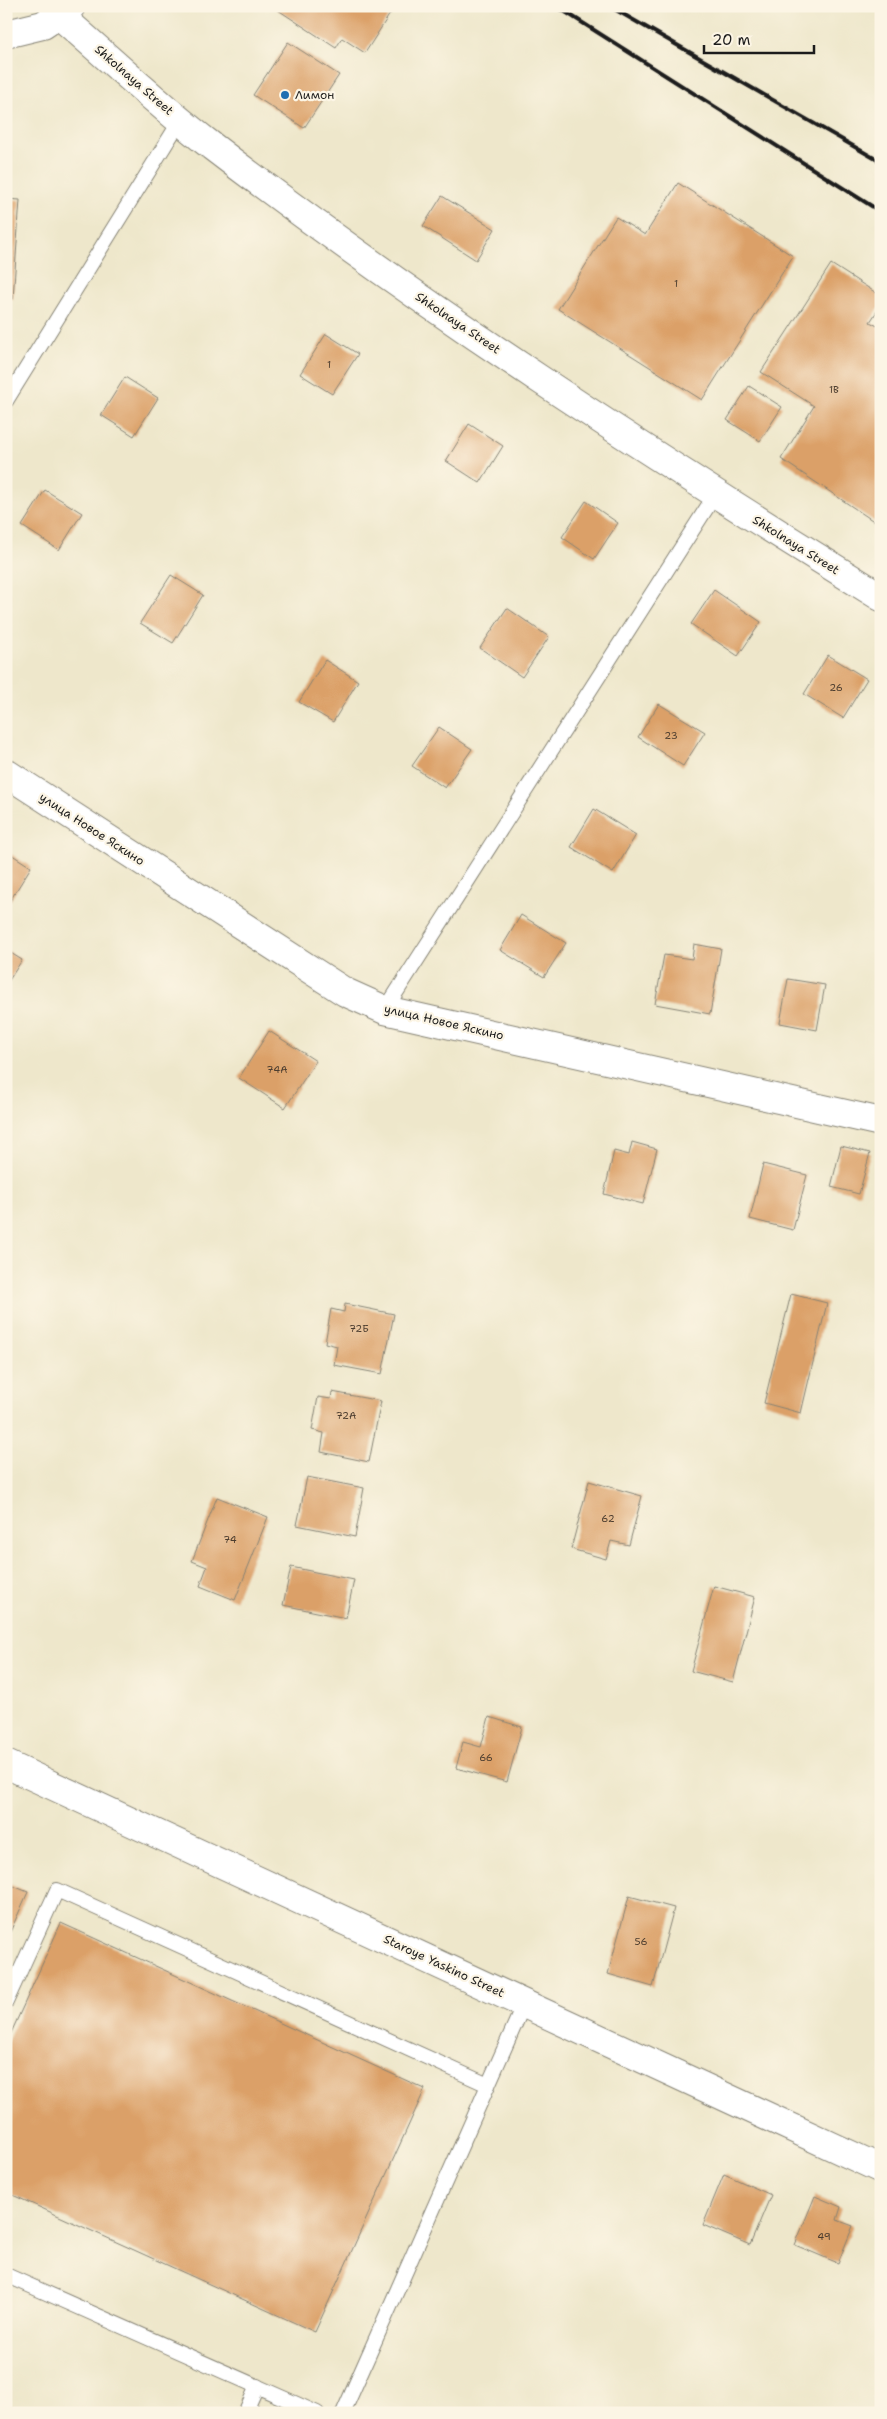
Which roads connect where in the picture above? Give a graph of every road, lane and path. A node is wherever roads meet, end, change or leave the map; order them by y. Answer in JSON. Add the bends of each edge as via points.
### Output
{"nodes":[{"id":1,"x":65,"y":11,"type":"edge"},
{"id":2,"x":6,"y":34,"type":"edge"},
{"id":3,"x":180,"y":121,"type":"junction"},
{"id":4,"x":6,"y":400,"type":"edge"},
{"id":5,"x":715,"y":495,"type":"junction"},
{"id":6,"x":881,"y":597,"type":"edge"},
{"id":7,"x":6,"y":773,"type":"edge"},
{"id":8,"x":385,"y":1010,"type":"junction"},
{"id":9,"x":881,"y":1122,"type":"edge"},
{"id":10,"x":6,"y":1764,"type":"edge"},
{"id":11,"x":6,"y":2002,"type":"edge"},
{"id":12,"x":524,"y":2004,"type":"junction"},
{"id":13,"x":488,"y":2085,"type":"junction"},
{"id":14,"x":881,"y":2169,"type":"edge"},
{"id":15,"x":6,"y":2275,"type":"edge"},
{"id":16,"x":257,"y":2386,"type":"junction"},
{"id":17,"x":245,"y":2413,"type":"edge"},
{"id":18,"x":317,"y":2413,"type":"edge"},
{"id":19,"x":343,"y":2413,"type":"edge"}],
"edges":[{"from":1,"to":2,"type":"street","via":[[43,25]]},
{"from":1,"to":3,"type":"street","name":"Shkolnaya Street"},
{"from":3,"to":4,"type":"lane"},
{"from":3,"to":5,"type":"street","name":"Shkolnaya Street","via":[[396,282]]},
{"from":5,"to":6,"type":"street","name":"Shkolnaya Street"},
{"from":5,"to":8,"type":"lane"},
{"from":7,"to":8,"type":"street","name":"улица Новое Яскино","via":[[345,992]]},
{"from":8,"to":9,"type":"street","name":"улица Новое Яскино"},
{"from":10,"to":12,"type":"street","name":"Staroye Yaskino Street"},
{"from":11,"to":13,"type":"lane","via":[[57,1890]]},
{"from":12,"to":13,"type":"lane"},
{"from":12,"to":14,"type":"street","name":"Staroye Yaskino Street"},
{"from":13,"to":19,"type":"lane"},
{"from":15,"to":16,"type":"lane"},
{"from":16,"to":17,"type":"lane"},
{"from":16,"to":18,"type":"lane"}]}
